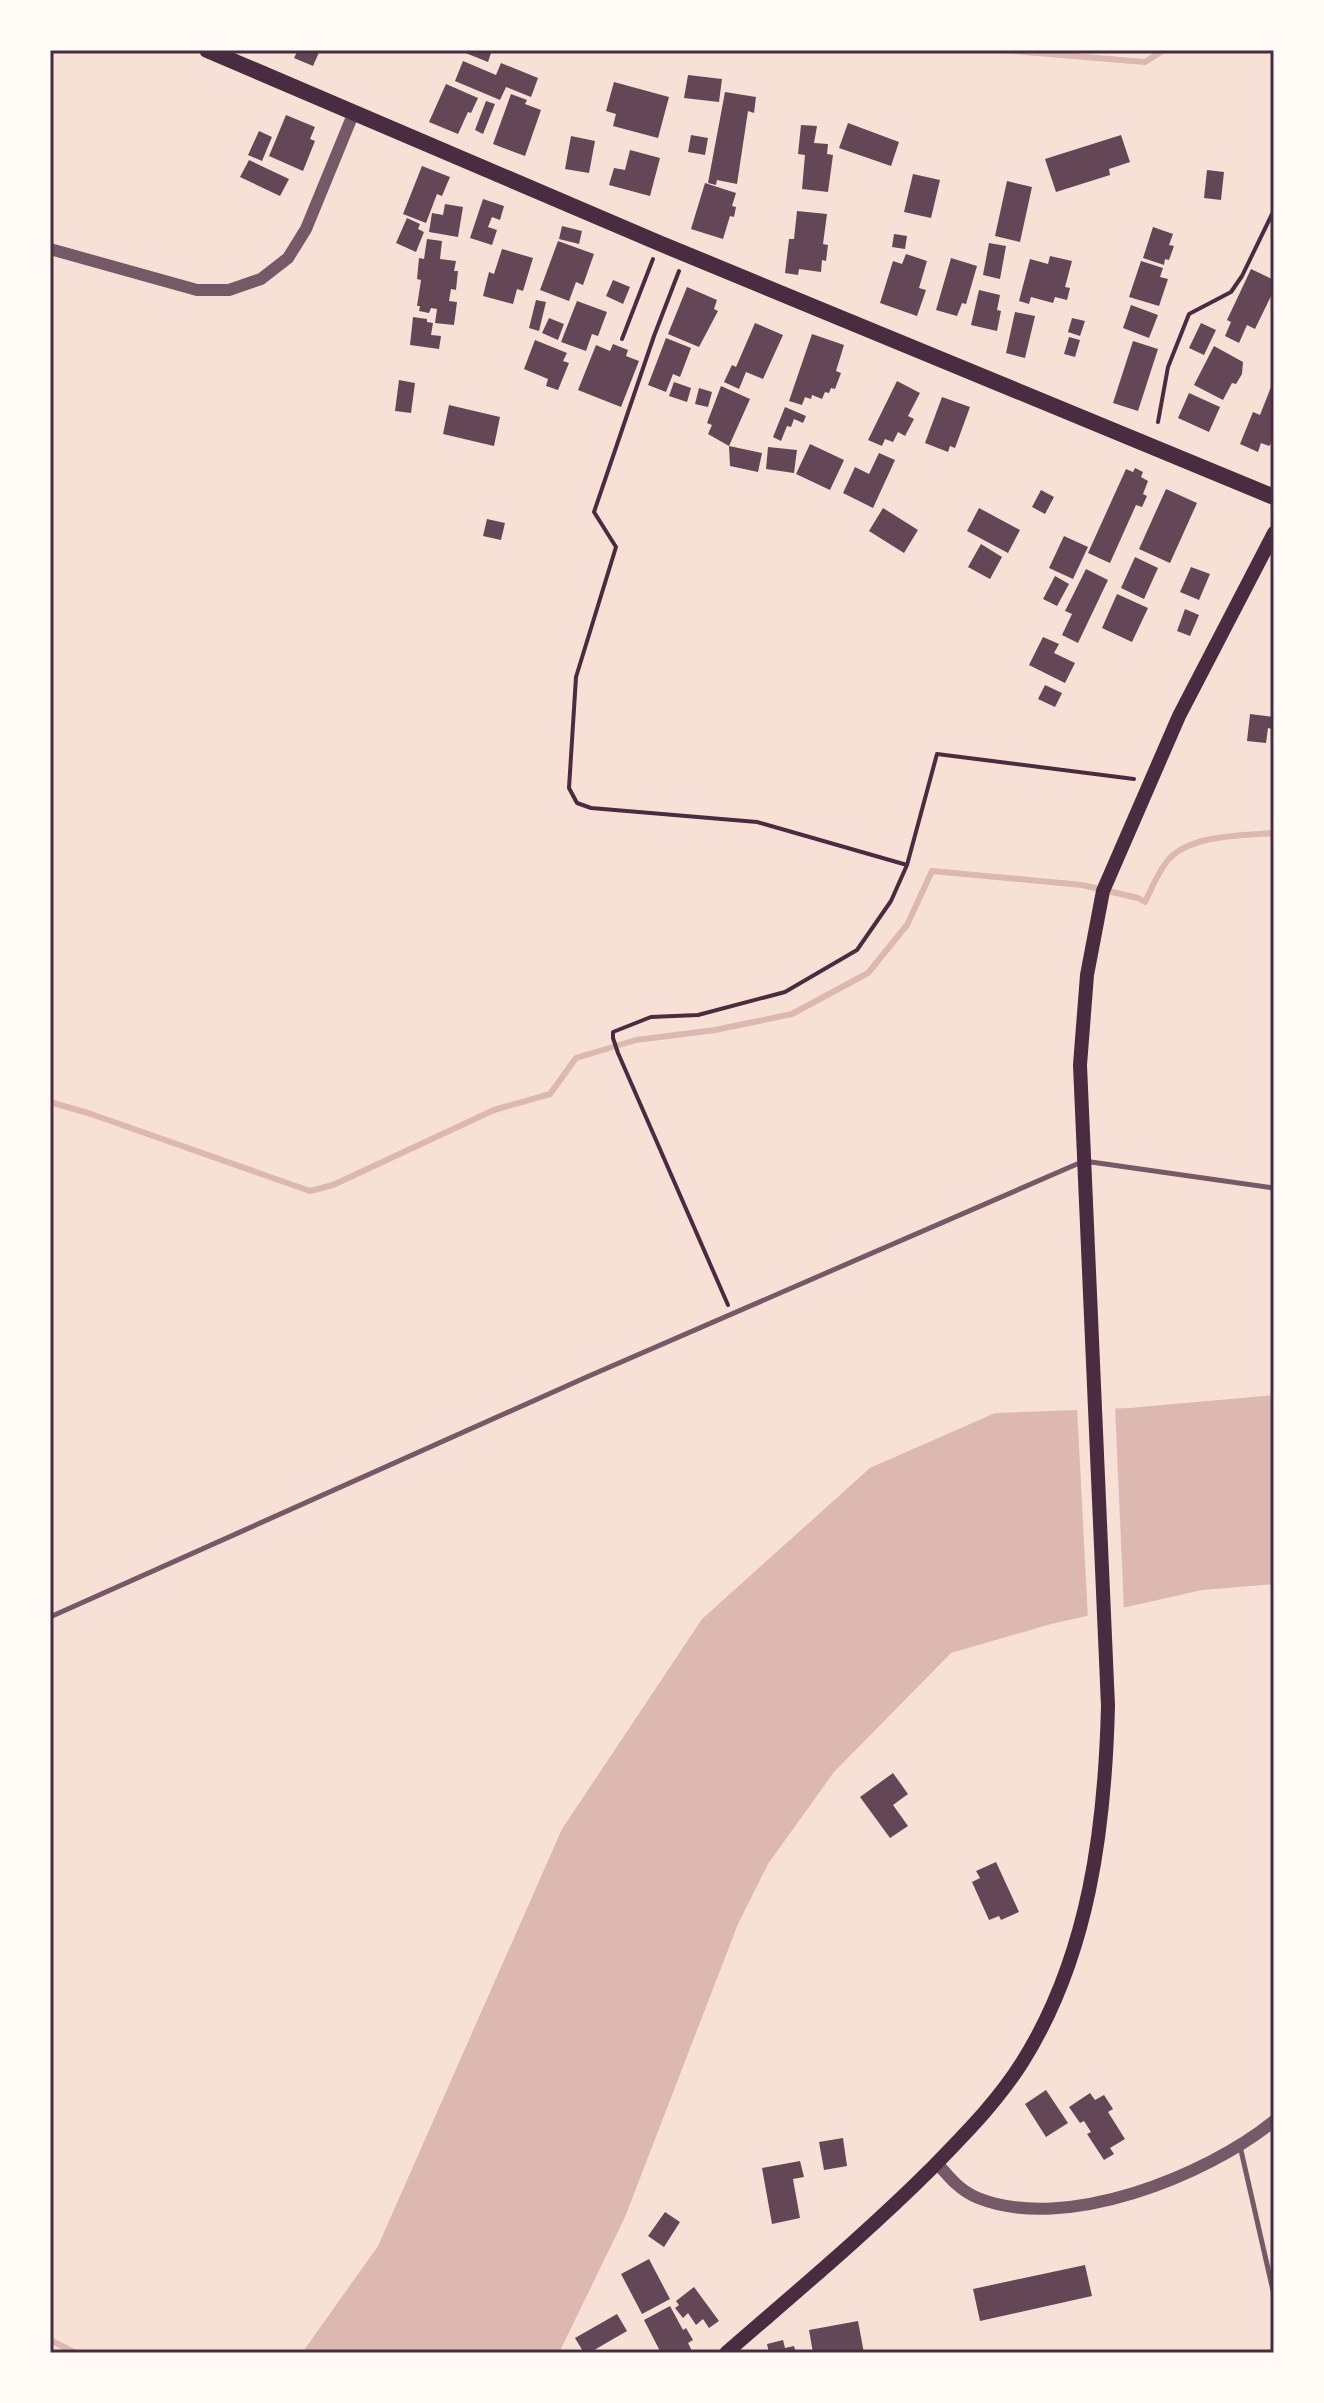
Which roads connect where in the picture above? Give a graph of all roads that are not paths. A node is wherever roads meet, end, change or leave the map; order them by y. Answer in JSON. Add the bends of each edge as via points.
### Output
{"nodes":[{"id":1,"x":207,"y":50,"type":"edge"},
{"id":2,"x":354,"y":112,"type":"junction"},
{"id":3,"x":50,"y":249,"type":"edge"},
{"id":4,"x":1274,"y":497,"type":"edge"},
{"id":5,"x":1274,"y":533,"type":"edge"},
{"id":6,"x":1084,"y":1161,"type":"junction"},
{"id":7,"x":1274,"y":1188,"type":"edge"},
{"id":8,"x":50,"y":1617,"type":"edge"},
{"id":9,"x":1274,"y":2121,"type":"edge"},
{"id":10,"x":1240,"y":2146,"type":"junction"},
{"id":11,"x":937,"y":2163,"type":"junction"},
{"id":12,"x":1274,"y":2295,"type":"edge"},
{"id":13,"x":726,"y":2353,"type":"edge"}],
"edges":[{"from":1,"to":2,"type":"highway"},
{"from":2,"to":3,"type":"street","via":[[306,229],[288,258],[261,279],[229,290],[197,290]]},
{"from":2,"to":4,"type":"highway"},
{"from":5,"to":6,"type":"main road","via":[[1179,716],[1103,891],[1087,975],[1080,1065]]},
{"from":6,"to":7,"type":"lane"},
{"from":6,"to":8,"type":"lane"},
{"from":6,"to":11,"type":"main road","via":[[1107,1638],[1107,1765],[1101,1828],[1075,1944],[1050,2008],[995,2101]]},
{"from":9,"to":10,"type":"street"},
{"from":10,"to":11,"type":"street","via":[[1195,2171],[1132,2193],[1052,2209],[978,2198],[956,2186]]},
{"from":10,"to":12,"type":"lane"},
{"from":11,"to":13,"type":"main road"}]}
